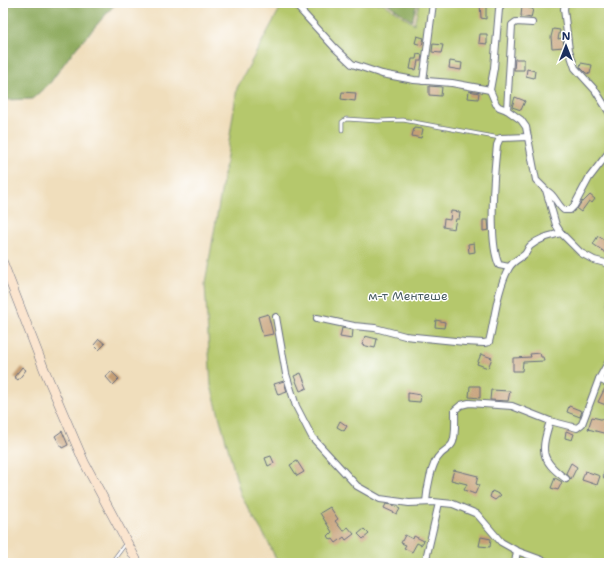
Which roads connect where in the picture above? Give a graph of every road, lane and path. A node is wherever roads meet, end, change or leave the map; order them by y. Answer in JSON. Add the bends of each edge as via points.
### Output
{"nodes":[{"id":1,"x":294,"y":3,"type":"edge"},
{"id":2,"x":433,"y":3,"type":"edge"},
{"id":3,"x":502,"y":3,"type":"edge"},
{"id":4,"x":565,"y":3,"type":"edge"},
{"id":5,"x":532,"y":23,"type":"dead end"},
{"id":6,"x":423,"y":81,"type":"junction"},
{"id":7,"x":490,"y":90,"type":"junction"},
{"id":8,"x":608,"y":108,"type":"edge"},
{"id":9,"x":507,"y":110,"type":"junction"},
{"id":10,"x":342,"y":130,"type":"dead end"},
{"id":11,"x":528,"y":137,"type":"junction"},
{"id":12,"x":500,"y":138,"type":"junction"},
{"id":13,"x":609,"y":152,"type":"edge"},
{"id":14,"x":546,"y":190,"type":"junction"},
{"id":15,"x":561,"y":233,"type":"junction"},
{"id":16,"x":3,"y":263,"type":"edge"},
{"id":17,"x":609,"y":264,"type":"edge"},
{"id":18,"x":510,"y":267,"type":"junction"},
{"id":19,"x":276,"y":317,"type":"dead end"},
{"id":20,"x":317,"y":318,"type":"dead end"},
{"id":21,"x":609,"y":362,"type":"edge"},
{"id":22,"x":599,"y":379,"type":"junction"},
{"id":23,"x":609,"y":384,"type":"edge"},
{"id":24,"x":550,"y":421,"type":"junction"},
{"id":25,"x":609,"y":464,"type":"edge"},
{"id":26,"x":607,"y":476,"type":"dead end"},
{"id":27,"x":566,"y":480,"type":"dead end"},
{"id":28,"x":426,"y":502,"type":"junction"},
{"id":29,"x":439,"y":503,"type":"junction"},
{"id":30,"x":126,"y":542,"type":"junction"},
{"id":31,"x":517,"y":551,"type":"junction"},
{"id":32,"x":115,"y":563,"type":"edge"},
{"id":33,"x":138,"y":563,"type":"edge"},
{"id":34,"x":425,"y":563,"type":"edge"},
{"id":35,"x":515,"y":563,"type":"edge"},
{"id":36,"x":550,"y":563,"type":"edge"}],
"edges":[{"from":1,"to":6,"type":"street","via":[[329,43],[352,64],[382,74]]},
{"from":2,"to":6,"type":"street"},
{"from":3,"to":7,"type":"street","via":[[499,9]]},
{"from":4,"to":8,"type":"street","via":[[569,50],[575,68]]},
{"from":5,"to":9,"type":"street","via":[[516,22],[512,25]]},
{"from":6,"to":7,"type":"street"},
{"from":7,"to":9,"type":"street","via":[[496,104]]},
{"from":9,"to":11,"type":"street","via":[[521,120]]},
{"from":10,"to":12,"type":"lane","via":[[342,122],[346,119],[403,120]]},
{"from":11,"to":12,"type":"street"},
{"from":11,"to":14,"type":"street","via":[[536,180]]},
{"from":12,"to":18,"type":"street","via":[[496,153],[494,241],[499,265]]},
{"from":13,"to":14,"type":"street","via":[[589,178],[570,210],[560,207]]},
{"from":14,"to":15,"type":"street","via":[[556,225]]},
{"from":15,"to":17,"type":"street","via":[[581,253]]},
{"from":15,"to":18,"type":"street","via":[[539,239]]},
{"from":16,"to":30,"type":"main road","via":[[84,462]]},
{"from":18,"to":20,"type":"street","via":[[494,313],[489,342],[405,336]]},
{"from":19,"to":28,"type":"street","via":[[286,374],[296,406],[312,437],[357,486],[380,499],[409,503]]},
{"from":21,"to":22,"type":"street"},
{"from":22,"to":23,"type":"street"},
{"from":22,"to":24,"type":"street","via":[[581,426],[574,428]]},
{"from":24,"to":27,"type":"street","via":[[543,445],[544,454],[555,471]]},
{"from":24,"to":28,"type":"street","via":[[512,406],[469,403],[461,405],[455,410],[454,441],[439,455],[427,487]]},
{"from":25,"to":26,"type":"street"},
{"from":28,"to":29,"type":"street"},
{"from":29,"to":31,"type":"street","via":[[453,504],[477,514],[501,542]]},
{"from":29,"to":34,"type":"street"},
{"from":30,"to":32,"type":"lane","via":[[116,554]]},
{"from":30,"to":33,"type":"main road"},
{"from":31,"to":35,"type":"street"},
{"from":31,"to":36,"type":"street"}]}
